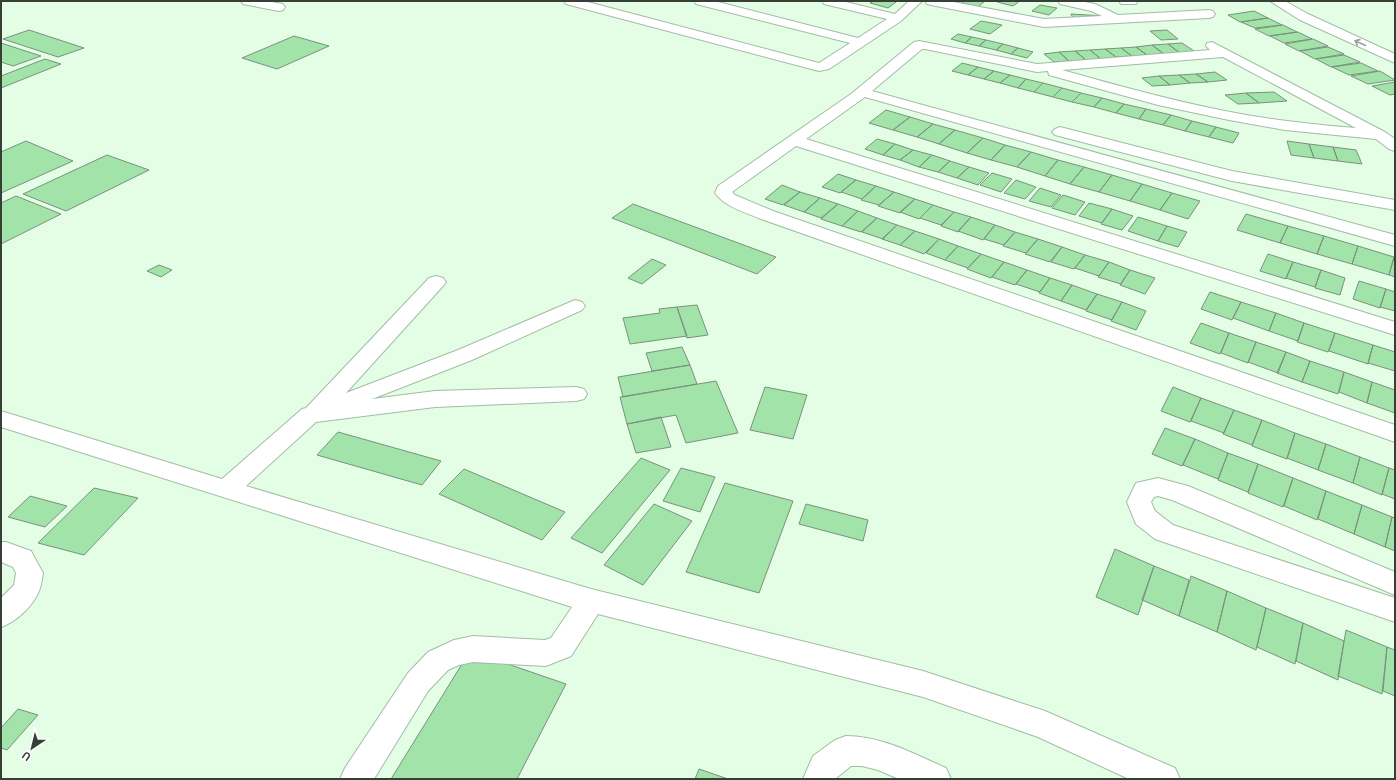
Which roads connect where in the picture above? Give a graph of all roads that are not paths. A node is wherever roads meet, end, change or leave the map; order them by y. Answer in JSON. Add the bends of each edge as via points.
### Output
{"nodes":[{"id":1,"x":247,"y":1,"type":"edge"},
{"id":2,"x":570,"y":1,"type":"edge"},
{"id":3,"x":700,"y":1,"type":"edge"},
{"id":4,"x":828,"y":1,"type":"edge"},
{"id":5,"x":916,"y":1,"type":"edge"},
{"id":6,"x":931,"y":1,"type":"edge"},
{"id":7,"x":1064,"y":1,"type":"edge"},
{"id":8,"x":1125,"y":1,"type":"edge"},
{"id":9,"x":1132,"y":1,"type":"edge"},
{"id":10,"x":1276,"y":1,"type":"edge"},
{"id":11,"x":589,"y":3,"type":"edge"},
{"id":12,"x":279,"y":7,"type":"dead end"},
{"id":13,"x":1209,"y":14,"type":"dead end"},
{"id":14,"x":897,"y":18,"type":"junction"},
{"id":15,"x":1118,"y":19,"type":"junction"},
{"id":16,"x":1203,"y":40,"type":"dead end"},
{"id":17,"x":860,"y":42,"type":"junction"},
{"id":18,"x":1225,"y":53,"type":"junction"},
{"id":19,"x":1394,"y":66,"type":"edge"},
{"id":20,"x":1037,"y":68,"type":"junction"},
{"id":21,"x":868,"y":87,"type":"junction"},
{"id":22,"x":1033,"y":125,"type":"dead end"},
{"id":23,"x":1049,"y":129,"type":"dead end"},
{"id":24,"x":1380,"y":135,"type":"junction"},
{"id":25,"x":793,"y":140,"type":"junction"},
{"id":26,"x":1395,"y":146,"type":"edge"},
{"id":27,"x":1232,"y":176,"type":"junction"},
{"id":28,"x":1220,"y":191,"type":"junction"},
{"id":29,"x":1395,"y":205,"type":"edge"},
{"id":30,"x":1395,"y":241,"type":"edge"},
{"id":31,"x":436,"y":282,"type":"dead end"},
{"id":32,"x":575,"y":306,"type":"dead end"},
{"id":33,"x":1395,"y":329,"type":"edge"},
{"id":34,"x":576,"y":394,"type":"dead end"},
{"id":35,"x":310,"y":415,"type":"junction"},
{"id":36,"x":1,"y":419,"type":"edge"},
{"id":37,"x":1395,"y":434,"type":"edge"},
{"id":38,"x":227,"y":489,"type":"junction"},
{"id":39,"x":1,"y":552,"type":"edge"},
{"id":40,"x":1395,"y":584,"type":"edge"},
{"id":41,"x":591,"y":601,"type":"junction"},
{"id":42,"x":1395,"y":610,"type":"edge"},
{"id":43,"x":1,"y":614,"type":"edge"},
{"id":44,"x":356,"y":779,"type":"edge"},
{"id":45,"x":819,"y":779,"type":"edge"},
{"id":46,"x":935,"y":779,"type":"edge"},
{"id":47,"x":1164,"y":779,"type":"edge"}],
"edges":[{"from":1,"to":12,"type":"street"},
{"from":2,"to":11,"type":"street"},
{"from":3,"to":17,"type":"street"},
{"from":4,"to":14,"type":"street"},
{"from":5,"to":14,"type":"street"},
{"from":6,"to":15,"type":"street","via":[[1036,22]]},
{"from":7,"to":15,"type":"street","via":[[1094,8]]},
{"from":8,"to":9,"type":"street"},
{"from":10,"to":19,"type":"street","via":[[1304,17],[1291,19],[1292,23],[1305,31]]},
{"from":11,"to":17,"type":"street","via":[[812,66],[824,66]]},
{"from":13,"to":15,"type":"street"},
{"from":14,"to":17,"type":"street"},
{"from":16,"to":18,"type":"street"},
{"from":18,"to":20,"type":"street"},
{"from":18,"to":24,"type":"street"},
{"from":20,"to":21,"type":"street","via":[[922,44]]},
{"from":20,"to":24,"type":"street","via":[[1177,105],[1230,116],[1291,126]]},
{"from":21,"to":22,"type":"street"},
{"from":21,"to":25,"type":"street"},
{"from":21,"to":28,"type":"street"},
{"from":23,"to":27,"type":"street"},
{"from":24,"to":26,"type":"street"},
{"from":25,"to":33,"type":"street"},
{"from":25,"to":37,"type":"street","via":[[724,190],[725,196],[767,215]]},
{"from":27,"to":28,"type":"street"},
{"from":27,"to":29,"type":"street"},
{"from":28,"to":30,"type":"street"},
{"from":31,"to":35,"type":"street","via":[[348,378]]},
{"from":32,"to":35,"type":"street","via":[[465,355]]},
{"from":34,"to":35,"type":"street","via":[[441,399]]},
{"from":35,"to":38,"type":"street"},
{"from":36,"to":38,"type":"street"},
{"from":38,"to":41,"type":"street"},
{"from":39,"to":43,"type":"street","via":[[22,559],[30,573],[26,590]]},
{"from":40,"to":42,"type":"street","via":[[1178,493],[1158,487],[1145,490],[1139,502],[1144,517],[1164,532]]},
{"from":41,"to":44,"type":"street","via":[[561,646],[546,653],[473,649],[454,653],[438,661],[418,682]]},
{"from":41,"to":47,"type":"street","via":[[923,684],[1044,725]]},
{"from":45,"to":46,"type":"street","via":[[824,767],[834,759],[846,752],[862,751],[880,755]]}]}
